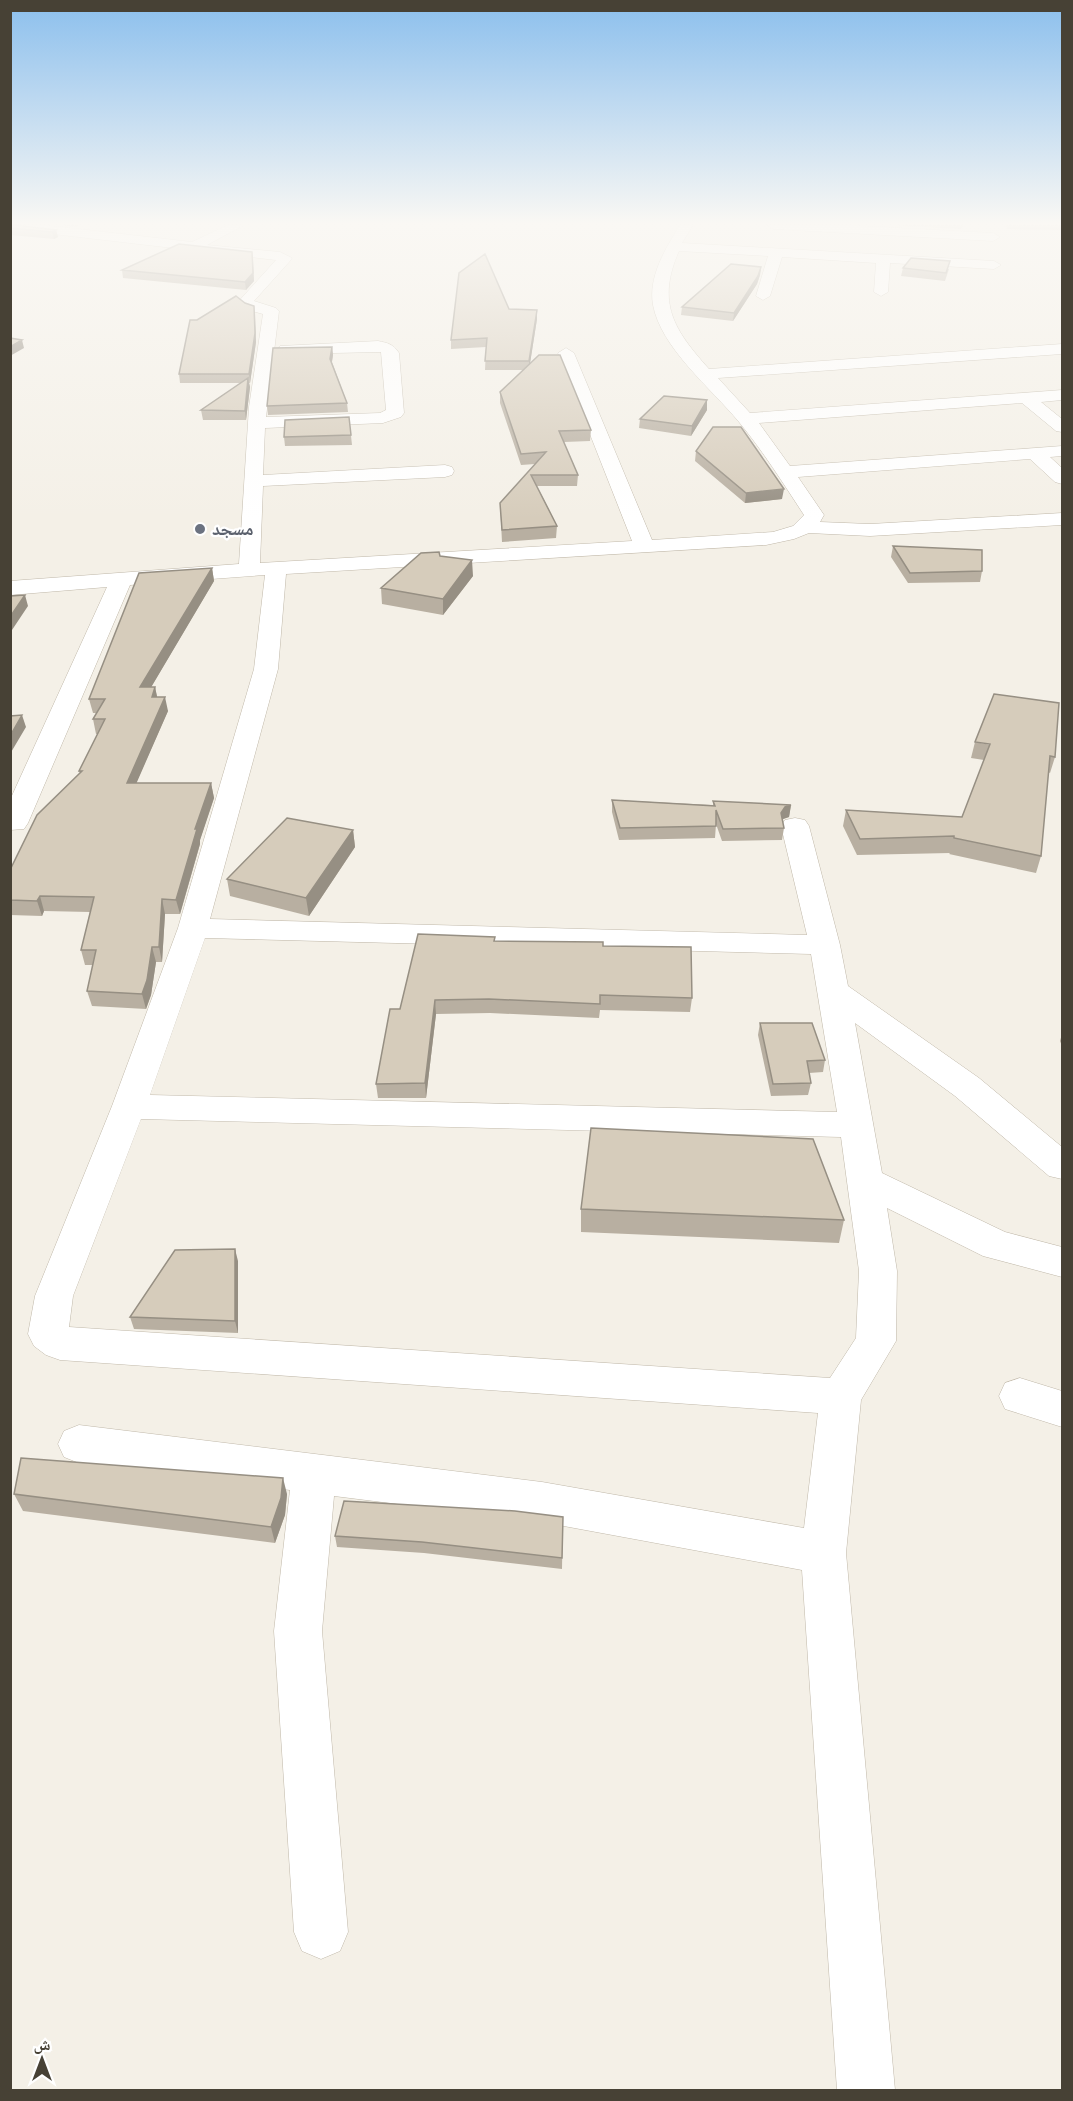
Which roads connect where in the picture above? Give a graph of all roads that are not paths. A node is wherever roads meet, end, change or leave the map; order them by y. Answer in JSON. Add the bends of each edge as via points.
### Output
{"nodes":[{"id":1,"x":268,"y":323,"type":"edge"},
{"id":2,"x":669,"y":323,"type":"edge"},
{"id":3,"x":263,"y":349,"type":"junction"},
{"id":4,"x":1062,"y":349,"type":"edge"},
{"id":5,"x":566,"y":353,"type":"dead end"},
{"id":6,"x":1014,"y":353,"type":"junction"},
{"id":7,"x":845,"y":364,"type":"junction"},
{"id":8,"x":1030,"y":365,"type":"dead end"},
{"id":9,"x":705,"y":374,"type":"junction"},
{"id":10,"x":1046,"y":376,"type":"dead end"},
{"id":11,"x":860,"y":379,"type":"dead end"},
{"id":12,"x":1062,"y":388,"type":"edge"},
{"id":13,"x":875,"y":394,"type":"dead end"},
{"id":14,"x":1062,"y":395,"type":"edge"},
{"id":15,"x":1026,"y":398,"type":"junction"},
{"id":16,"x":890,"y":408,"type":"junction"},
{"id":17,"x":746,"y":419,"type":"junction"},
{"id":18,"x":257,"y":423,"type":"junction"},
{"id":19,"x":1062,"y":427,"type":"edge"},
{"id":20,"x":1062,"y":451,"type":"edge"},
{"id":21,"x":1034,"y":453,"type":"junction"},
{"id":22,"x":445,"y":471,"type":"dead end"},
{"id":23,"x":785,"y":472,"type":"junction"},
{"id":24,"x":1062,"y":477,"type":"edge"},
{"id":25,"x":254,"y":481,"type":"junction"},
{"id":26,"x":1062,"y":519,"type":"edge"},
{"id":27,"x":806,"y":527,"type":"junction"},
{"id":28,"x":644,"y":546,"type":"junction"},
{"id":29,"x":262,"y":569,"type":"junction"},
{"id":30,"x":122,"y":578,"type":"junction"},
{"id":31,"x":10,"y":588,"type":"edge"},
{"id":32,"x":14,"y":822,"type":"dead end"},
{"id":33,"x":795,"y":826,"type":"dead end"},
{"id":34,"x":193,"y":928,"type":"junction"},
{"id":35,"x":825,"y":945,"type":"junction"},
{"id":36,"x":833,"y":991,"type":"junction"},
{"id":37,"x":129,"y":1106,"type":"junction"},
{"id":38,"x":857,"y":1125,"type":"junction"},
{"id":39,"x":1062,"y":1166,"type":"edge"},
{"id":40,"x":865,"y":1181,"type":"junction"},
{"id":41,"x":1062,"y":1262,"type":"edge"},
{"id":42,"x":1020,"y":1396,"type":"dead end"},
{"id":43,"x":841,"y":1397,"type":"junction"},
{"id":44,"x":1062,"y":1409,"type":"edge"},
{"id":45,"x":79,"y":1444,"type":"dead end"},
{"id":46,"x":314,"y":1473,"type":"junction"},
{"id":47,"x":823,"y":1553,"type":"junction"},
{"id":48,"x":321,"y":1932,"type":"dead end"},
{"id":49,"x":867,"y":2091,"type":"edge"}],
"edges":[{"from":1,"to":3,"type":"street"},
{"from":2,"to":9,"type":"street","via":[[678,342]]},
{"from":3,"to":18,"type":"street"},
{"from":3,"to":18,"type":"street","via":[[387,348],[391,353],[395,413],[383,418]]},
{"from":4,"to":6,"type":"street"},
{"from":5,"to":28,"type":"street"},
{"from":6,"to":7,"type":"street"},
{"from":6,"to":8,"type":"street"},
{"from":7,"to":9,"type":"street"},
{"from":7,"to":11,"type":"street"},
{"from":9,"to":17,"type":"street"},
{"from":10,"to":12,"type":"street"},
{"from":13,"to":16,"type":"street"},
{"from":14,"to":15,"type":"street"},
{"from":15,"to":16,"type":"street"},
{"from":15,"to":19,"type":"street"},
{"from":16,"to":17,"type":"street"},
{"from":17,"to":23,"type":"street"},
{"from":18,"to":25,"type":"street"},
{"from":20,"to":21,"type":"street"},
{"from":21,"to":23,"type":"street"},
{"from":21,"to":24,"type":"street"},
{"from":22,"to":25,"type":"street"},
{"from":23,"to":27,"type":"street","via":[[814,515]]},
{"from":25,"to":29,"type":"street"},
{"from":26,"to":27,"type":"street","via":[[870,530]]},
{"from":27,"to":28,"type":"street","via":[[793,535],[766,539]]},
{"from":28,"to":29,"type":"street"},
{"from":29,"to":30,"type":"street"},
{"from":29,"to":34,"type":"street","via":[[266,669]]},
{"from":30,"to":31,"type":"street"},
{"from":30,"to":32,"type":"street"},
{"from":33,"to":35,"type":"street"},
{"from":34,"to":35,"type":"street"},
{"from":34,"to":37,"type":"street"},
{"from":35,"to":36,"type":"street"},
{"from":36,"to":38,"type":"street"},
{"from":36,"to":39,"type":"street","via":[[967,1087]]},
{"from":37,"to":38,"type":"street"},
{"from":37,"to":43,"type":"street","via":[[54,1296],[48,1334],[60,1343]]},
{"from":38,"to":40,"type":"street"},
{"from":40,"to":41,"type":"street","via":[[996,1245]]},
{"from":40,"to":43,"type":"street","via":[[878,1271],[876,1341]]},
{"from":42,"to":44,"type":"street"},
{"from":43,"to":47,"type":"street"},
{"from":45,"to":46,"type":"street"},
{"from":46,"to":47,"type":"street","via":[[542,1502]]},
{"from":46,"to":48,"type":"street","via":[[298,1631]]},
{"from":47,"to":49,"type":"street"}]}
